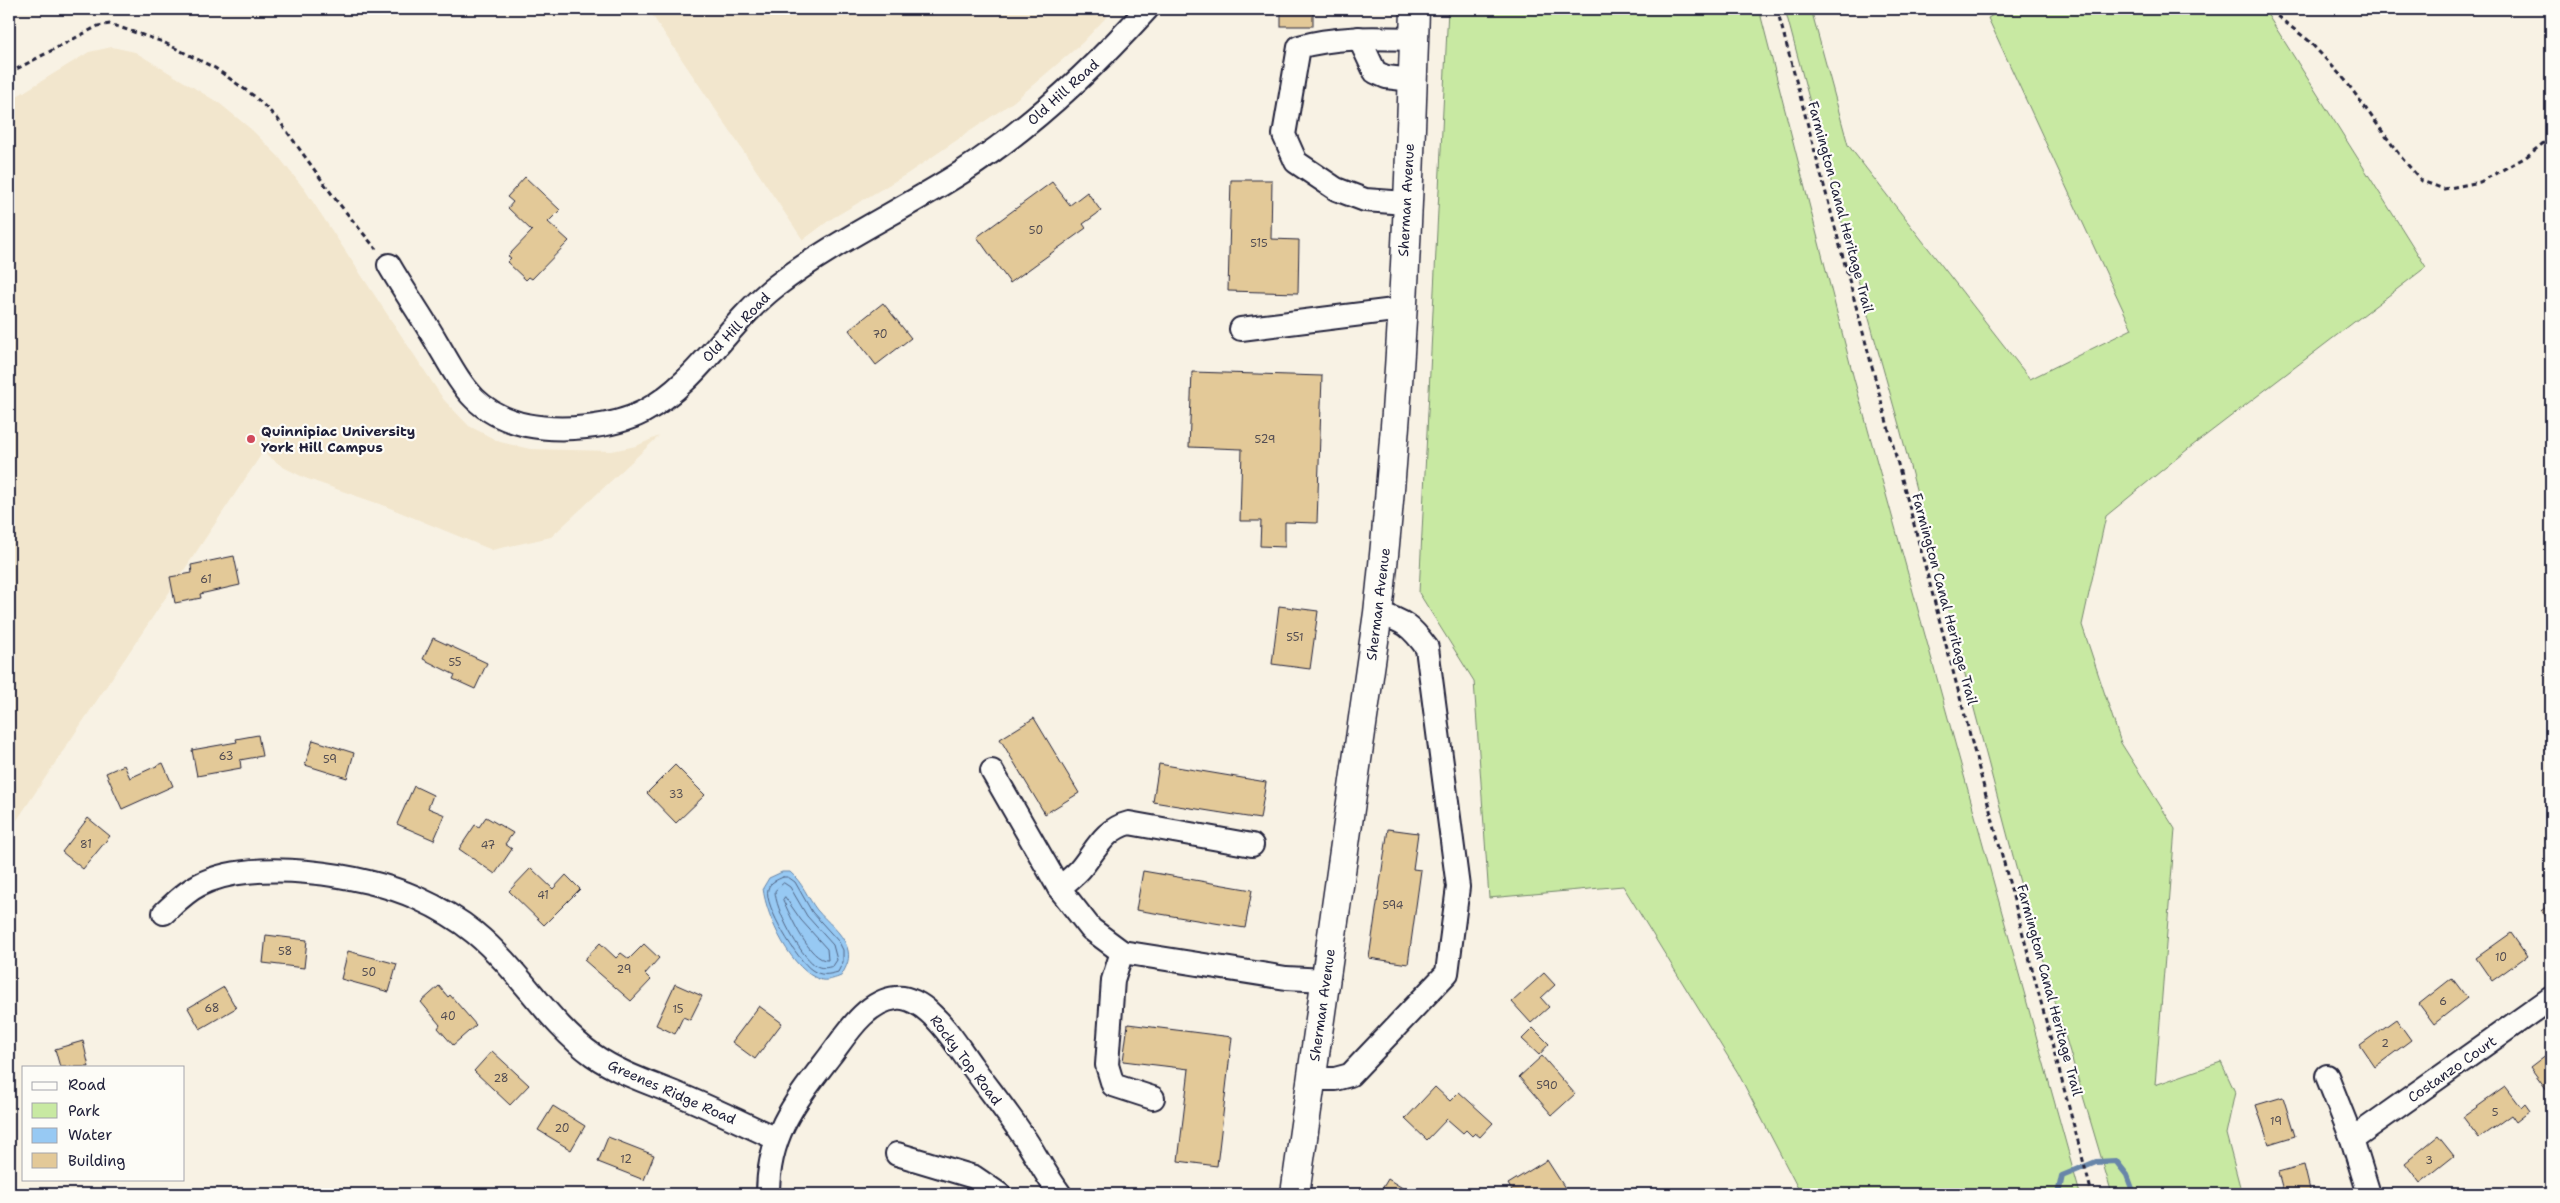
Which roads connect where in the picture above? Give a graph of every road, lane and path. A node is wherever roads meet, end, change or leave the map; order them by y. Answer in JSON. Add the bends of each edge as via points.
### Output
{"nodes":[{"id":1,"x":1148,"y":9,"type":"edge"},
{"id":2,"x":1415,"y":9,"type":"edge"},
{"id":3,"x":1778,"y":9,"type":"edge"},
{"id":4,"x":2272,"y":9,"type":"edge"},
{"id":5,"x":1359,"y":38,"type":"junction"},
{"id":6,"x":1414,"y":39,"type":"junction"},
{"id":7,"x":9,"y":73,"type":"edge"},
{"id":8,"x":1412,"y":80,"type":"junction"},
{"id":9,"x":2551,"y":137,"type":"edge"},
{"id":10,"x":1406,"y":203,"type":"junction"},
{"id":11,"x":389,"y":265,"type":"joint"},
{"id":12,"x":1402,"y":309,"type":"junction"},
{"id":13,"x":1241,"y":329,"type":"dead end"},
{"id":14,"x":1378,"y":613,"type":"junction"},
{"id":15,"x":992,"y":771,"type":"dead end"},
{"id":16,"x":1252,"y":845,"type":"dead end"},
{"id":17,"x":1059,"y":888,"type":"junction"},
{"id":18,"x":164,"y":913,"type":"dead end"},
{"id":19,"x":1122,"y":952,"type":"junction"},
{"id":20,"x":1326,"y":980,"type":"junction"},
{"id":21,"x":2551,"y":998,"type":"edge"},
{"id":22,"x":2327,"y":1076,"type":"dead end"},
{"id":23,"x":1312,"y":1079,"type":"junction"},
{"id":24,"x":1153,"y":1098,"type":"dead end"},
{"id":25,"x":776,"y":1138,"type":"junction"},
{"id":26,"x":2352,"y":1139,"type":"junction"},
{"id":27,"x":897,"y":1154,"type":"dead end"},
{"id":28,"x":768,"y":1194,"type":"edge"},
{"id":29,"x":999,"y":1194,"type":"edge"},
{"id":30,"x":1060,"y":1194,"type":"edge"},
{"id":31,"x":1295,"y":1194,"type":"edge"},
{"id":32,"x":2092,"y":1194,"type":"edge"},
{"id":33,"x":2369,"y":1194,"type":"edge"}],
"edges":[{"from":1,"to":11,"type":"street","name":"Old Hill Road","via":[[1069,89],[1004,142],[961,172],[787,277],[751,306],[691,374],[662,400],[618,421],[593,426],[528,425],[482,408],[455,376]]},
{"from":2,"to":6,"type":"main road","name":"Sherman Avenue"},
{"from":3,"to":32,"type":"path","name":"Farmington Canal Heritage Trail"},
{"from":4,"to":9,"type":"path","via":[[2308,40],[2345,80],[2422,181],[2444,189],[2480,182],[2526,157]]},
{"from":5,"to":6,"type":"street"},
{"from":5,"to":8,"type":"street","via":[[1375,72],[1386,77]]},
{"from":5,"to":10,"type":"street","via":[[1315,42],[1299,47],[1284,135],[1296,162],[1336,189],[1365,200]]},
{"from":6,"to":8,"type":"main road","name":"Sherman Avenue"},
{"from":7,"to":11,"type":"path","via":[[98,26],[110,24],[163,42],[215,68],[254,96],[278,119],[336,200]]},
{"from":8,"to":10,"type":"main road","name":"Sherman Avenue"},
{"from":10,"to":12,"type":"main road","name":"Sherman Avenue"},
{"from":12,"to":13,"type":"street"},
{"from":12,"to":14,"type":"main road","name":"Sherman Avenue","via":[[1394,452]]},
{"from":14,"to":20,"type":"main road","name":"Sherman Avenue"},
{"from":14,"to":23,"type":"street","via":[[1400,619],[1413,628],[1427,648],[1458,887],[1447,973],[1350,1075],[1335,1080]]},
{"from":15,"to":17,"type":"street"},
{"from":16,"to":17,"type":"street","via":[[1129,823],[1108,832],[1080,869]]},
{"from":17,"to":19,"type":"street","via":[[1091,929]]},
{"from":18,"to":25,"type":"street","name":"Greenes Ridge Road","via":[[201,884],[241,874],[278,870],[362,881],[417,897],[456,920],[502,957],[570,1036],[593,1055],[620,1070]]},
{"from":19,"to":20,"type":"street","via":[[1286,978]]},
{"from":19,"to":24,"type":"street","via":[[1113,980],[1107,1065],[1114,1085]]},
{"from":20,"to":23,"type":"main road","name":"Sherman Avenue"},
{"from":21,"to":26,"type":"street","name":"Costanzo Court"},
{"from":22,"to":26,"type":"street"},
{"from":23,"to":31,"type":"main road","name":"Sherman Avenue"},
{"from":25,"to":28,"type":"street","name":"Rocky Top Road"},
{"from":25,"to":30,"type":"street","name":"Rocky Top Road","via":[[794,1106],[852,1028],[868,1011],[885,1000],[898,997],[930,1012],[947,1031],[1019,1130]]},
{"from":26,"to":33,"type":"street"},
{"from":27,"to":29,"type":"street","via":[[974,1177]]}]}
